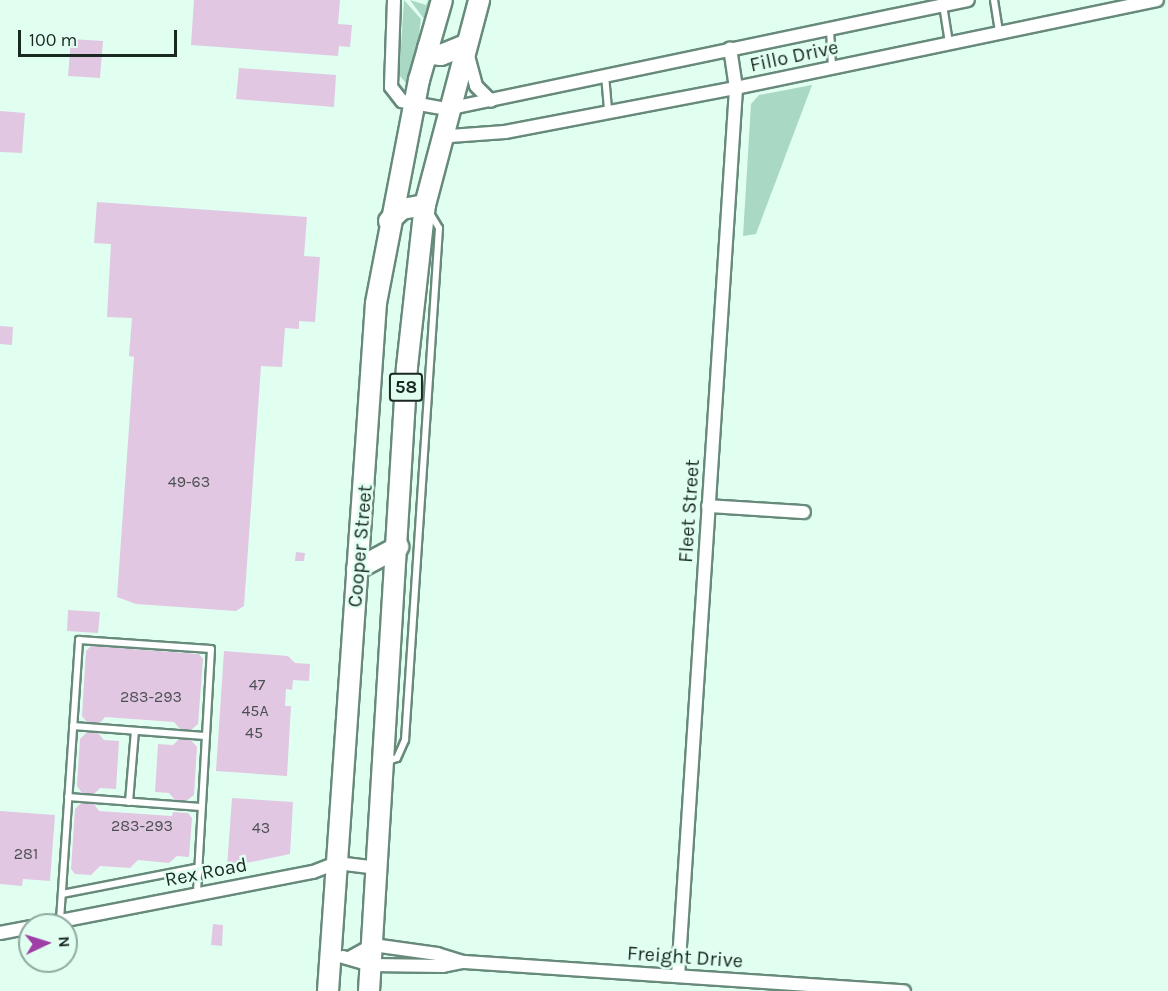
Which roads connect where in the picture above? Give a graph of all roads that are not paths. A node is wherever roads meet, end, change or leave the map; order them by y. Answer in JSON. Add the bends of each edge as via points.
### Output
{"nodes":[{"id":1,"x":394,"y":0,"type":"edge"},
{"id":2,"x":442,"y":0,"type":"edge"},
{"id":3,"x":479,"y":0,"type":"edge"},
{"id":4,"x":968,"y":0,"type":"edge"},
{"id":5,"x":994,"y":0,"type":"edge"},
{"id":6,"x":1157,"y":0,"type":"edge"},
{"id":7,"x":1125,"y":3,"type":"edge"},
{"id":8,"x":943,"y":5,"type":"junction"},
{"id":9,"x":830,"y":28,"type":"junction"},
{"id":10,"x":999,"y":33,"type":"junction"},
{"id":11,"x":949,"y":43,"type":"junction"},
{"id":12,"x":466,"y":45,"type":"junction"},
{"id":13,"x":428,"y":48,"type":"junction"},
{"id":14,"x":730,"y":48,"type":"junction"},
{"id":15,"x":832,"y":68,"type":"junction"},
{"id":16,"x":605,"y":74,"type":"junction"},
{"id":17,"x":736,"y":88,"type":"junction"},
{"id":18,"x":491,"y":101,"type":"junction"},
{"id":19,"x":414,"y":104,"type":"junction"},
{"id":20,"x":447,"y":109,"type":"junction"},
{"id":21,"x":608,"y":110,"type":"junction"},
{"id":22,"x":440,"y":144,"type":"junction"},
{"id":23,"x":425,"y":205,"type":"junction"},
{"id":24,"x":389,"y":221,"type":"junction"},
{"id":25,"x":708,"y":506,"type":"junction"},
{"id":26,"x":804,"y":512,"type":"dead end"},
{"id":27,"x":398,"y":547,"type":"junction"},
{"id":28,"x":357,"y":569,"type":"junction"},
{"id":29,"x":73,"y":726,"type":"junction"},
{"id":30,"x":135,"y":730,"type":"junction"},
{"id":31,"x":205,"y":736,"type":"junction"},
{"id":32,"x":384,"y":762,"type":"junction"},
{"id":33,"x":68,"y":797,"type":"junction"},
{"id":34,"x":129,"y":802,"type":"junction"},
{"id":35,"x":201,"y":807,"type":"junction"},
{"id":36,"x":337,"y":863,"type":"junction"},
{"id":37,"x":196,"y":868,"type":"junction"},
{"id":38,"x":378,"y":868,"type":"junction"},
{"id":39,"x":62,"y":894,"type":"junction"},
{"id":40,"x":198,"y":894,"type":"junction"},
{"id":41,"x":61,"y":913,"type":"edge"},
{"id":42,"x":78,"y":917,"type":"edge"},
{"id":43,"x":18,"y":929,"type":"edge"},
{"id":44,"x":0,"y":933,"type":"edge"},
{"id":45,"x":373,"y":945,"type":"junction"},
{"id":46,"x":330,"y":956,"type":"junction"},
{"id":47,"x":351,"y":957,"type":"junction"},
{"id":48,"x":463,"y":962,"type":"junction"},
{"id":49,"x":372,"y":965,"type":"junction"},
{"id":50,"x":678,"y":976,"type":"junction"},
{"id":51,"x":328,"y":991,"type":"edge"},
{"id":52,"x":369,"y":991,"type":"edge"},
{"id":53,"x":904,"y":991,"type":"edge"}],
"edges":[{"from":1,"to":19,"type":"street","via":[[391,87],[396,96]]},
{"from":2,"to":13,"type":"main road","name":"Cooper Street","number":"58"},
{"from":3,"to":12,"type":"main road","name":"Cooper Street","number":"58"},
{"from":4,"to":8,"type":"street","name":"Fillo Drive"},
{"from":5,"to":10,"type":"lane"},
{"from":6,"to":7,"type":"street","name":"Fillo Drive"},
{"from":7,"to":10,"type":"street","name":"Fillo Drive"},
{"from":8,"to":9,"type":"street","name":"Fillo Drive"},
{"from":8,"to":11,"type":"lane"},
{"from":9,"to":14,"type":"street","name":"Fillo Drive"},
{"from":9,"to":15,"type":"lane"},
{"from":10,"to":11,"type":"street","name":"Fillo Drive"},
{"from":11,"to":15,"type":"street","name":"Fillo Drive"},
{"from":12,"to":13,"type":"main road","via":[[441,55]]},
{"from":12,"to":18,"type":"street","via":[[476,86]]},
{"from":12,"to":20,"type":"main road","name":"Cooper Street","number":"58"},
{"from":13,"to":19,"type":"main road","name":"Cooper Street","number":"58"},
{"from":14,"to":16,"type":"street","name":"Fillo Drive"},
{"from":14,"to":17,"type":"street","name":"Fleet Street"},
{"from":15,"to":17,"type":"street","name":"Fillo Drive"},
{"from":16,"to":18,"type":"street","name":"Fillo Drive"},
{"from":16,"to":21,"type":"lane"},
{"from":17,"to":21,"type":"street","name":"Fillo Drive"},
{"from":17,"to":25,"type":"street","name":"Fleet Street"},
{"from":18,"to":20,"type":"street","name":"Fillo Drive"},
{"from":19,"to":20,"type":"street"},
{"from":19,"to":24,"type":"main road","name":"Cooper Street","number":"58"},
{"from":20,"to":22,"type":"main road","name":"Cooper Street","number":"58"},
{"from":21,"to":22,"type":"street","name":"Fillo Drive","via":[[505,132],[450,136]]},
{"from":22,"to":23,"type":"main road","name":"Cooper Street","number":"58"},
{"from":23,"to":24,"type":"main road","via":[[402,209]]},
{"from":23,"to":27,"type":"main road","name":"Cooper Street","number":"58","via":[[407,367]]},
{"from":23,"to":32,"type":"lane","via":[[439,228],[405,740],[398,758]]},
{"from":24,"to":28,"type":"main road","name":"Cooper Street","number":"58","via":[[376,303]]},
{"from":25,"to":26,"type":"street"},
{"from":25,"to":50,"type":"street","name":"Fleet Street"},
{"from":27,"to":28,"type":"main road"},
{"from":27,"to":32,"type":"main road","name":"Cooper Street","number":"58"},
{"from":28,"to":36,"type":"main road","name":"Cooper Street","number":"58"},
{"from":29,"to":30,"type":"lane"},
{"from":29,"to":31,"type":"lane","via":[[79,640],[211,649]]},
{"from":29,"to":33,"type":"lane"},
{"from":30,"to":31,"type":"lane"},
{"from":30,"to":34,"type":"lane"},
{"from":31,"to":35,"type":"lane"},
{"from":32,"to":38,"type":"main road","name":"Cooper Street","number":"58"},
{"from":33,"to":34,"type":"lane"},
{"from":33,"to":39,"type":"lane"},
{"from":34,"to":35,"type":"lane"},
{"from":35,"to":37,"type":"lane"},
{"from":36,"to":38,"type":"street","name":"Rex Road"},
{"from":36,"to":40,"type":"street","name":"Rex Road","via":[[313,872]]},
{"from":36,"to":46,"type":"main road","name":"Cooper Street","number":"58"},
{"from":37,"to":39,"type":"lane"},
{"from":37,"to":40,"type":"lane"},
{"from":38,"to":45,"type":"main road","name":"Cooper Street","number":"58"},
{"from":39,"to":41,"type":"lane"},
{"from":40,"to":42,"type":"street","name":"Rex Road"},
{"from":43,"to":44,"type":"street"},
{"from":45,"to":47,"type":"street"},
{"from":45,"to":48,"type":"street","name":"Freight Drive","via":[[437,954]]},
{"from":45,"to":49,"type":"main road","name":"Cooper Street","number":"58"},
{"from":46,"to":47,"type":"street","name":"Freight Drive"},
{"from":46,"to":51,"type":"main road","name":"Cooper Street","number":"58"},
{"from":47,"to":49,"type":"street","name":"Freight Drive"},
{"from":48,"to":49,"type":"street","name":"Freight Drive","via":[[443,966]]},
{"from":48,"to":50,"type":"street","name":"Freight Drive"},
{"from":49,"to":52,"type":"main road","name":"Cooper Street","number":"58"},
{"from":50,"to":53,"type":"street","name":"Freight Drive"}]}
